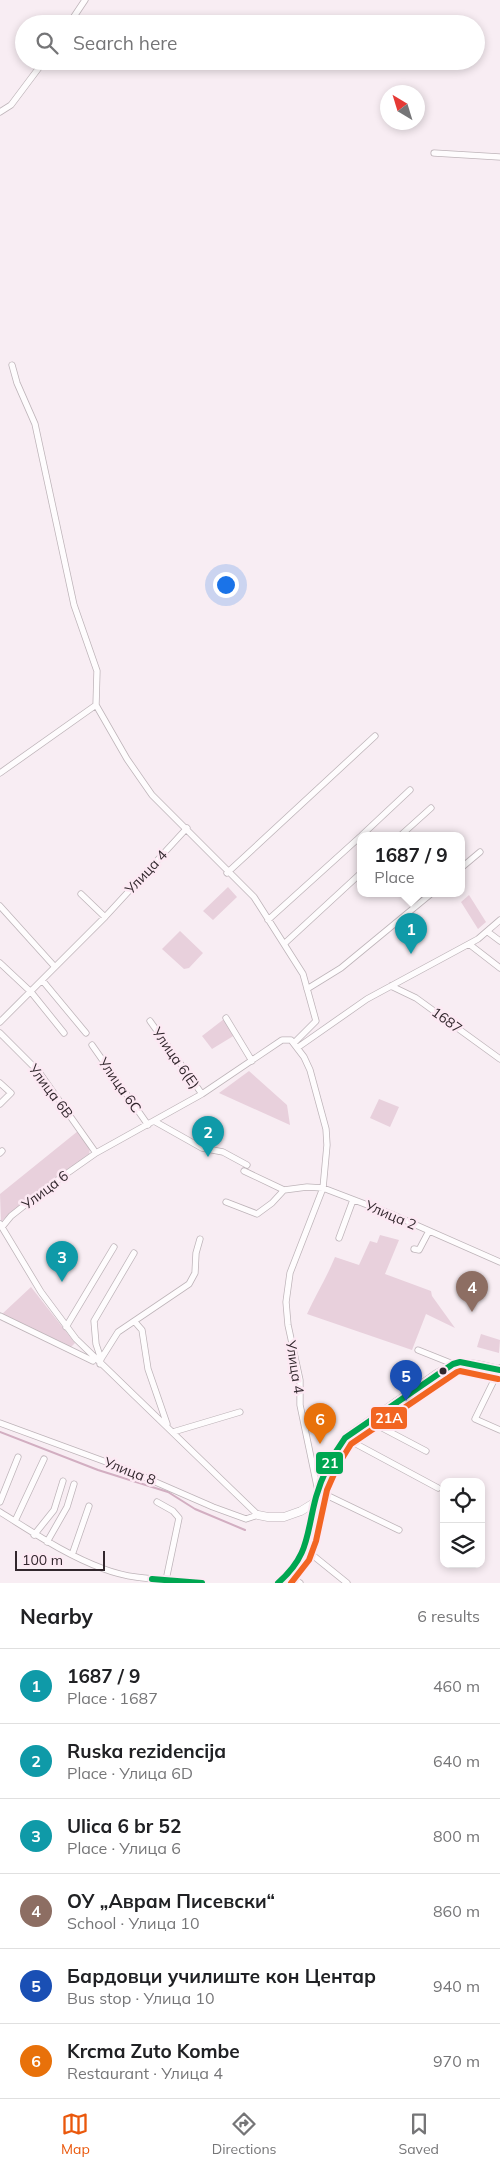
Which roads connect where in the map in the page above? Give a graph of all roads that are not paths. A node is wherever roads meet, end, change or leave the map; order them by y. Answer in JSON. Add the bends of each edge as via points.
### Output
{"nodes":[{"id":1,"x":85,"y":0,"type":"edge"},
{"id":2,"x":75,"y":15,"type":"edge"},
{"id":3,"x":37,"y":70,"type":"edge"},
{"id":4,"x":0,"y":111,"type":"edge"},
{"id":5,"x":434,"y":153,"type":"dead end"},
{"id":6,"x":500,"y":157,"type":"edge"},
{"id":7,"x":12,"y":365,"type":"dead end"},
{"id":8,"x":96,"y":704,"type":"junction"},
{"id":9,"x":375,"y":736,"type":"dead end"},
{"id":10,"x":0,"y":774,"type":"edge"},
{"id":11,"x":410,"y":790,"type":"dead end"},
{"id":12,"x":431,"y":808,"type":"dead end"},
{"id":13,"x":187,"y":828,"type":"junction"},
{"id":14,"x":366,"y":832,"type":"edge"},
{"id":15,"x":404,"y":832,"type":"edge"},
{"id":16,"x":357,"y":840,"type":"edge"},
{"id":17,"x":480,"y":852,"type":"dead end"},
{"id":18,"x":465,"y":865,"type":"edge"},
{"id":19,"x":227,"y":873,"type":"junction"},
{"id":20,"x":357,"y":877,"type":"edge"},
{"id":21,"x":82,"y":894,"type":"dead end"},
{"id":22,"x":427,"y":897,"type":"edge"},
{"id":23,"x":0,"y":906,"type":"edge"},
{"id":24,"x":105,"y":917,"type":"junction"},
{"id":25,"x":268,"y":920,"type":"junction"},
{"id":26,"x":500,"y":920,"type":"edge"},
{"id":27,"x":488,"y":932,"type":"junction"},
{"id":28,"x":500,"y":941,"type":"edge"},
{"id":29,"x":284,"y":944,"type":"junction"},
{"id":30,"x":469,"y":944,"type":"junction"},
{"id":31,"x":0,"y":963,"type":"edge"},
{"id":32,"x":56,"y":966,"type":"junction"},
{"id":33,"x":500,"y":968,"type":"edge"},
{"id":34,"x":42,"y":980,"type":"junction"},
{"id":35,"x":391,"y":986,"type":"junction"},
{"id":36,"x":307,"y":989,"type":"junction"},
{"id":37,"x":31,"y":992,"type":"junction"},
{"id":38,"x":226,"y":1018,"type":"dead end"},
{"id":39,"x":150,"y":1021,"type":"dead end"},
{"id":40,"x":0,"y":1022,"type":"edge"},
{"id":41,"x":0,"y":1033,"type":"edge"},
{"id":42,"x":64,"y":1033,"type":"dead end"},
{"id":43,"x":86,"y":1033,"type":"dead end"},
{"id":44,"x":92,"y":1045,"type":"dead end"},
{"id":45,"x":296,"y":1046,"type":"junction"},
{"id":46,"x":500,"y":1059,"type":"edge"},
{"id":47,"x":252,"y":1061,"type":"junction"},
{"id":48,"x":0,"y":1083,"type":"edge"},
{"id":49,"x":202,"y":1094,"type":"junction"},
{"id":50,"x":0,"y":1104,"type":"edge"},
{"id":51,"x":151,"y":1123,"type":"junction"},
{"id":52,"x":96,"y":1153,"type":"junction"},
{"id":53,"x":323,"y":1188,"type":"junction"},
{"id":54,"x":284,"y":1190,"type":"junction"},
{"id":55,"x":353,"y":1200,"type":"junction"},
{"id":56,"x":226,"y":1202,"type":"dead end"},
{"id":57,"x":1,"y":1226,"type":"edge"},
{"id":58,"x":429,"y":1231,"type":"junction"},
{"id":59,"x":339,"y":1238,"type":"dead end"},
{"id":60,"x":200,"y":1239,"type":"dead end"},
{"id":61,"x":114,"y":1248,"type":"dead end"},
{"id":62,"x":414,"y":1249,"type":"dead end"},
{"id":63,"x":134,"y":1253,"type":"dead end"},
{"id":64,"x":500,"y":1262,"type":"edge"},
{"id":65,"x":0,"y":1316,"type":"edge"},
{"id":66,"x":134,"y":1322,"type":"junction"},
{"id":67,"x":66,"y":1327,"type":"junction"},
{"id":68,"x":418,"y":1350,"type":"dead end"},
{"id":69,"x":100,"y":1361,"type":"junction"},
{"id":70,"x":453,"y":1364,"type":"junction"},
{"id":71,"x":500,"y":1369,"type":"edge"},
{"id":72,"x":240,"y":1412,"type":"dead end"},
{"id":73,"x":370,"y":1421,"type":"junction"},
{"id":74,"x":0,"y":1423,"type":"edge"},
{"id":75,"x":167,"y":1426,"type":"junction"},
{"id":76,"x":500,"y":1430,"type":"edge"},
{"id":77,"x":173,"y":1432,"type":"junction"},
{"id":78,"x":346,"y":1438,"type":"junction"},
{"id":79,"x":426,"y":1451,"type":"dead end"},
{"id":80,"x":18,"y":1457,"type":"dead end"},
{"id":81,"x":44,"y":1459,"type":"dead end"},
{"id":82,"x":63,"y":1481,"type":"dead end"},
{"id":83,"x":74,"y":1484,"type":"dead end"},
{"id":84,"x":438,"y":1488,"type":"dead end"},
{"id":85,"x":318,"y":1491,"type":"junction"},
{"id":86,"x":0,"y":1502,"type":"edge"},
{"id":87,"x":157,"y":1502,"type":"dead end"},
{"id":88,"x":314,"y":1502,"type":"junction"},
{"id":89,"x":89,"y":1506,"type":"dead end"},
{"id":90,"x":0,"y":1512,"type":"edge"},
{"id":91,"x":258,"y":1515,"type":"junction"},
{"id":92,"x":15,"y":1521,"type":"junction"},
{"id":93,"x":399,"y":1530,"type":"dead end"},
{"id":94,"x":34,"y":1535,"type":"junction"},
{"id":95,"x":47,"y":1542,"type":"junction"},
{"id":96,"x":305,"y":1549,"type":"junction"},
{"id":97,"x":72,"y":1555,"type":"junction"},
{"id":98,"x":286,"y":1576,"type":"junction"},
{"id":99,"x":166,"y":1580,"type":"junction"},
{"id":100,"x":151,"y":1581,"type":"edge"},
{"id":101,"x":202,"y":1583,"type":"edge"},
{"id":102,"x":278,"y":1583,"type":"edge"},
{"id":103,"x":300,"y":1583,"type":"edge"},
{"id":104,"x":346,"y":1583,"type":"edge"}],
"edges":[{"from":1,"to":2,"type":"street"},
{"from":3,"to":4,"type":"street","via":[[11,105]]},
{"from":5,"to":6,"type":"street"},
{"from":7,"to":8,"type":"street","via":[[36,424],[74,605],[97,671]]},
{"from":8,"to":10,"type":"street"},
{"from":8,"to":13,"type":"street","via":[[152,795]]},
{"from":9,"to":19,"type":"street"},
{"from":11,"to":14,"type":"street"},
{"from":12,"to":15,"type":"street"},
{"from":13,"to":19,"type":"street"},
{"from":13,"to":24,"type":"street","name":"Улица 4"},
{"from":16,"to":25,"type":"street"},
{"from":17,"to":18,"type":"street"},
{"from":19,"to":25,"type":"street","via":[[254,898]]},
{"from":20,"to":29,"type":"street"},
{"from":21,"to":24,"type":"street"},
{"from":22,"to":36,"type":"street","via":[[341,968]]},
{"from":23,"to":32,"type":"street"},
{"from":24,"to":32,"type":"street","name":"Улица 4"},
{"from":25,"to":29,"type":"street"},
{"from":26,"to":27,"type":"street"},
{"from":27,"to":28,"type":"street"},
{"from":27,"to":30,"type":"street"},
{"from":29,"to":36,"type":"street","via":[[303,974]]},
{"from":30,"to":33,"type":"street"},
{"from":30,"to":35,"type":"street"},
{"from":31,"to":37,"type":"street"},
{"from":32,"to":34,"type":"street","name":"Улица 4"},
{"from":34,"to":37,"type":"street","name":"Улица 4"},
{"from":34,"to":43,"type":"street"},
{"from":35,"to":45,"type":"street"},
{"from":35,"to":46,"type":"street","name":"1687","via":[[416,998]]},
{"from":36,"to":45,"type":"street","via":[[316,1021]]},
{"from":37,"to":40,"type":"street","name":"Улица 4"},
{"from":37,"to":42,"type":"street"},
{"from":38,"to":47,"type":"street"},
{"from":39,"to":49,"type":"street","name":"Улица 6(E)"},
{"from":41,"to":52,"type":"street","name":"Улица 6B","via":[[39,1072]]},
{"from":44,"to":51,"type":"street","name":"Улица 6C"},
{"from":45,"to":47,"type":"street","name":"Улица 6","via":[[291,1040],[282,1040]]},
{"from":45,"to":53,"type":"street","name":"Улица 4","via":[[310,1070],[326,1130],[327,1162]]},
{"from":47,"to":49,"type":"street","name":"Улица 6"},
{"from":48,"to":50,"type":"street","via":[[11,1093]]},
{"from":49,"to":51,"type":"street","name":"Улица 6"},
{"from":51,"to":52,"type":"street","name":"Улица 6"},
{"from":51,"to":54,"type":"street","via":[[202,1148],[223,1152]]},
{"from":52,"to":57,"type":"street","name":"Улица 6"},
{"from":53,"to":54,"type":"street"},
{"from":53,"to":55,"type":"street","name":"Улица 2"},
{"from":53,"to":85,"type":"street","name":"Улица 4","via":[[290,1273],[286,1302],[300,1380],[300,1405]]},
{"from":54,"to":56,"type":"street","via":[[257,1214]]},
{"from":55,"to":58,"type":"street","name":"Улица 2"},
{"from":55,"to":59,"type":"street","name":"Улица 2"},
{"from":57,"to":67,"type":"street","name":"Улица 6"},
{"from":58,"to":62,"type":"street","name":"Улица 2","via":[[419,1250]]},
{"from":58,"to":64,"type":"street","name":"Улица 2"},
{"from":60,"to":66,"type":"street","via":[[195,1273],[189,1284]]},
{"from":61,"to":67,"type":"street"},
{"from":63,"to":69,"type":"street","via":[[94,1321]]},
{"from":65,"to":69,"type":"street"},
{"from":66,"to":69,"type":"street","via":[[118,1332]]},
{"from":66,"to":75,"type":"street","via":[[142,1330],[148,1369]]},
{"from":67,"to":69,"type":"street","name":"Улица 6"},
{"from":68,"to":70,"type":"street"},
{"from":69,"to":75,"type":"street","name":"Улица 6"},
{"from":70,"to":71,"type":"street","via":[[460,1362]]},
{"from":70,"to":73,"type":"street"},
{"from":71,"to":76,"type":"street","via":[[475,1419]]},
{"from":72,"to":77,"type":"street"},
{"from":73,"to":78,"type":"street"},
{"from":73,"to":79,"type":"street"},
{"from":74,"to":91,"type":"street","name":"Улица 8","via":[[128,1470],[246,1519]]},
{"from":75,"to":77,"type":"street","name":"Улица 6"},
{"from":77,"to":91,"type":"street","name":"Улица 6"},
{"from":78,"to":84,"type":"street"},
{"from":78,"to":85,"type":"street","via":[[334,1455]]},
{"from":80,"to":86,"type":"street"},
{"from":81,"to":92,"type":"street"},
{"from":82,"to":94,"type":"street","via":[[54,1510]]},
{"from":83,"to":95,"type":"street","via":[[67,1507]]},
{"from":85,"to":88,"type":"street"},
{"from":85,"to":93,"type":"street"},
{"from":87,"to":99,"type":"street","via":[[179,1518]]},
{"from":88,"to":91,"type":"street","via":[[284,1517]]},
{"from":88,"to":96,"type":"street"},
{"from":89,"to":97,"type":"street"},
{"from":90,"to":92,"type":"street"},
{"from":92,"to":94,"type":"street"},
{"from":94,"to":95,"type":"street"},
{"from":95,"to":97,"type":"street"},
{"from":96,"to":98,"type":"street"},
{"from":96,"to":104,"type":"street"},
{"from":97,"to":100,"type":"street","via":[[104,1570]]},
{"from":98,"to":102,"type":"street"},
{"from":98,"to":103,"type":"street"},
{"from":99,"to":100,"type":"street"},
{"from":99,"to":101,"type":"street"}]}
